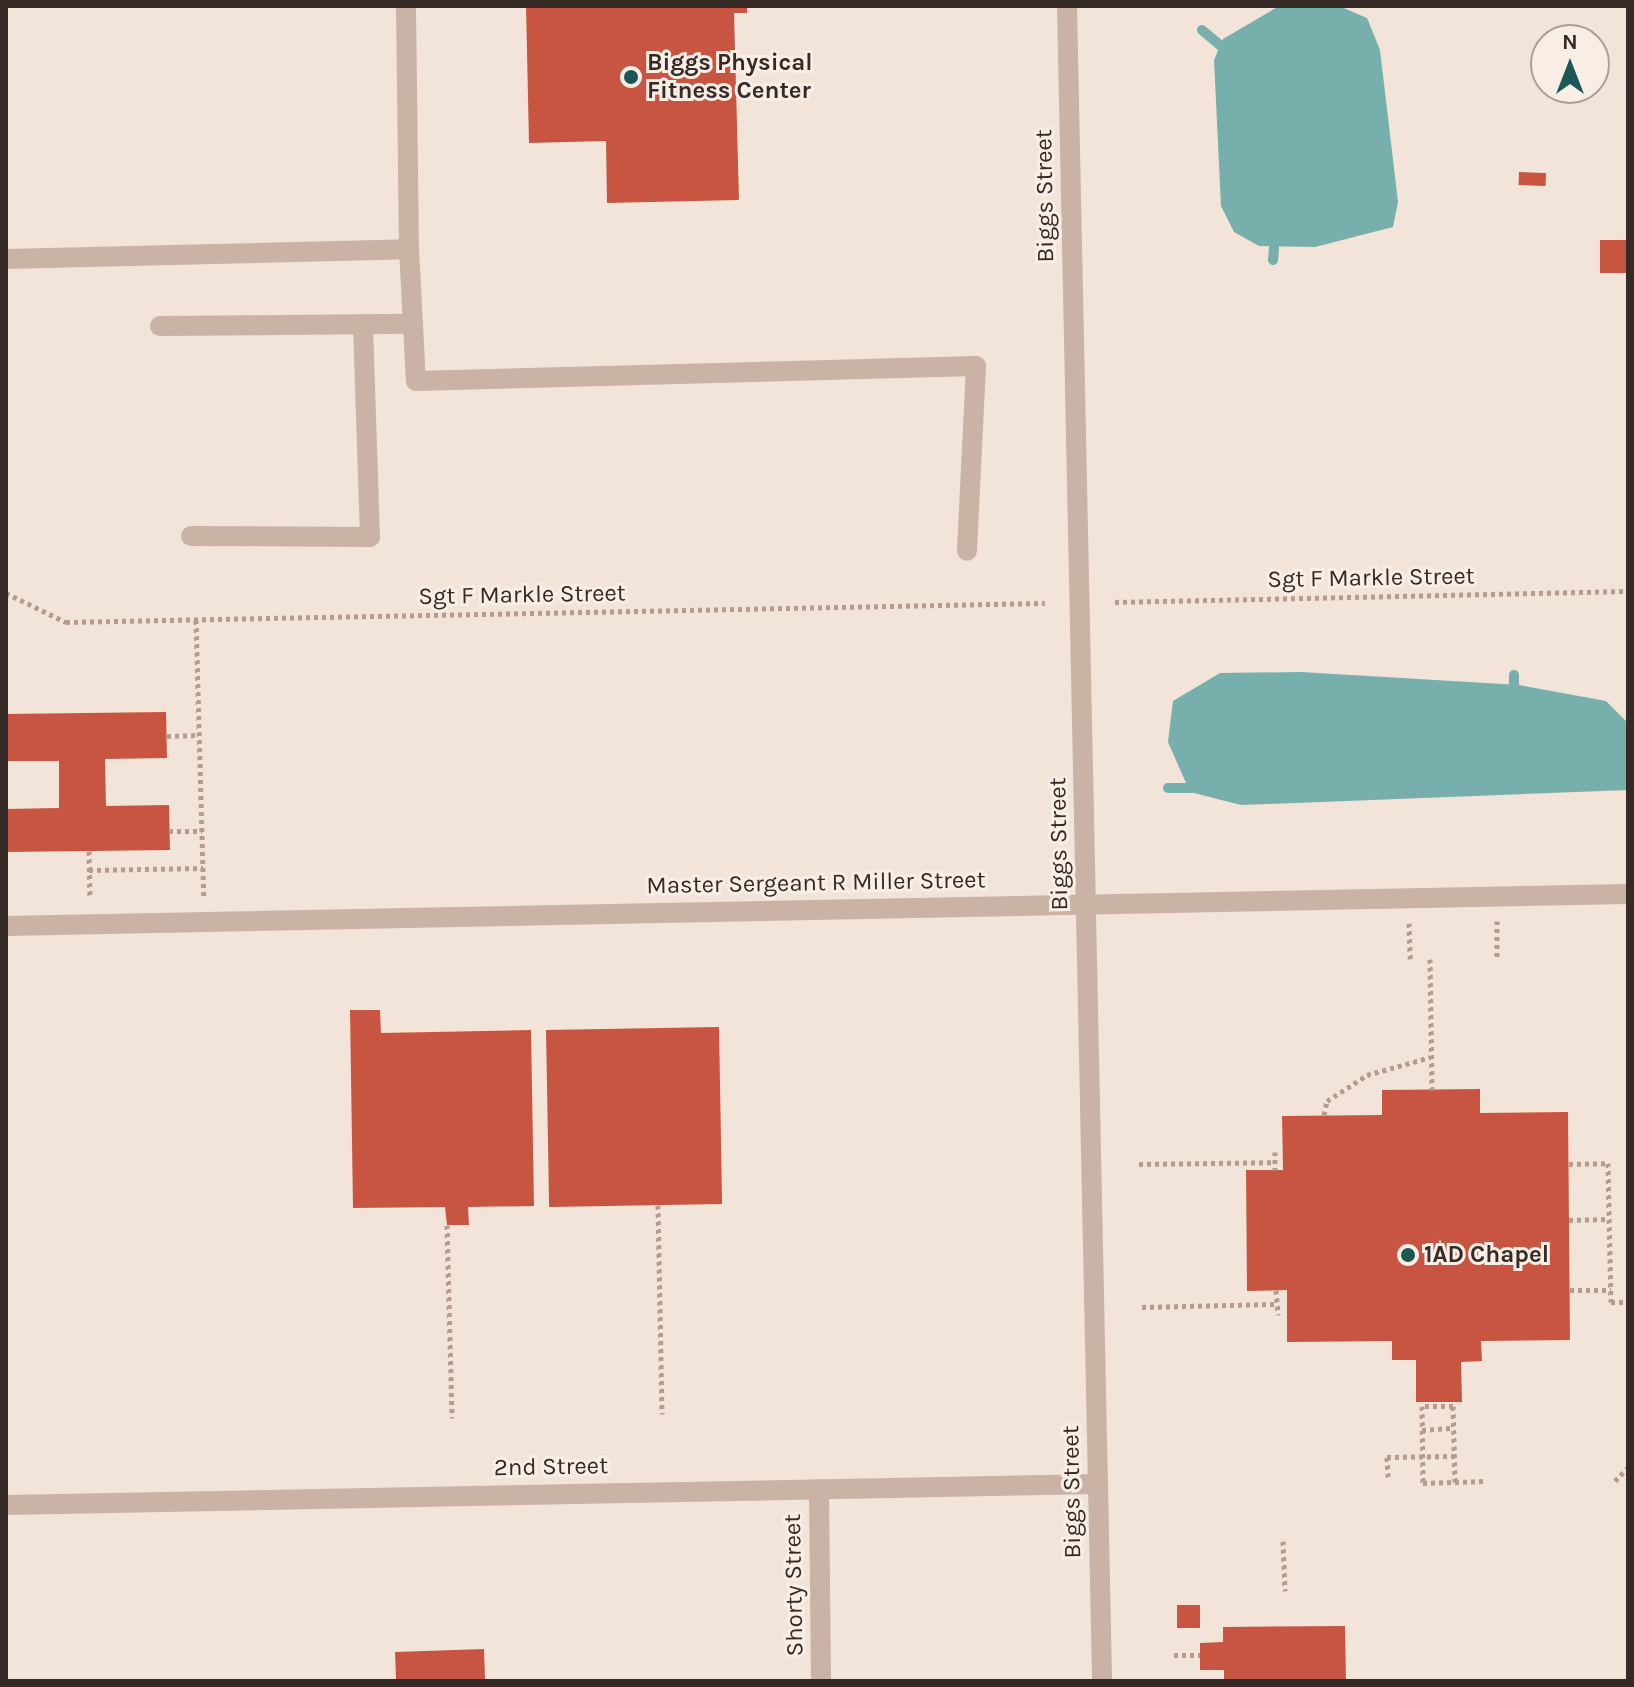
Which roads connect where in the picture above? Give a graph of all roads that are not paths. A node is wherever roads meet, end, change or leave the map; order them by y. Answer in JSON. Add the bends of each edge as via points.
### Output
{"nodes":[{"id":1,"x":406,"y":6,"type":"edge"},
{"id":2,"x":1067,"y":6,"type":"edge"},
{"id":3,"x":409,"y":249,"type":"junction"},
{"id":4,"x":6,"y":259,"type":"edge"},
{"id":5,"x":363,"y":324,"type":"junction"},
{"id":6,"x":413,"y":324,"type":"junction"},
{"id":7,"x":160,"y":326,"type":"dead end"},
{"id":8,"x":191,"y":536,"type":"dead end"},
{"id":9,"x":967,"y":551,"type":"dead end"},
{"id":10,"x":1628,"y":894,"type":"edge"},
{"id":11,"x":1086,"y":904,"type":"junction"},
{"id":12,"x":6,"y":926,"type":"edge"},
{"id":13,"x":1098,"y":1484,"type":"junction"},
{"id":14,"x":819,"y":1489,"type":"junction"},
{"id":15,"x":6,"y":1505,"type":"edge"},
{"id":16,"x":821,"y":1681,"type":"edge"},
{"id":17,"x":1102,"y":1681,"type":"edge"}],
"edges":[{"from":1,"to":3,"type":"street"},
{"from":2,"to":11,"type":"street","name":"Biggs Street"},
{"from":3,"to":4,"type":"street"},
{"from":3,"to":6,"type":"street"},
{"from":5,"to":6,"type":"street"},
{"from":5,"to":7,"type":"street"},
{"from":5,"to":8,"type":"street","via":[[370,537]]},
{"from":6,"to":9,"type":"street","via":[[416,381],[976,366]]},
{"from":10,"to":11,"type":"street","name":"Master Sergeant R Miller Street"},
{"from":11,"to":12,"type":"street","name":"Master Sergeant R Miller Street"},
{"from":11,"to":13,"type":"street","name":"Biggs Street"},
{"from":13,"to":14,"type":"street","name":"2nd Street"},
{"from":13,"to":17,"type":"street","name":"Biggs Street"},
{"from":14,"to":15,"type":"street","name":"2nd Street"},
{"from":14,"to":16,"type":"street","name":"Shorty Street"}]}
